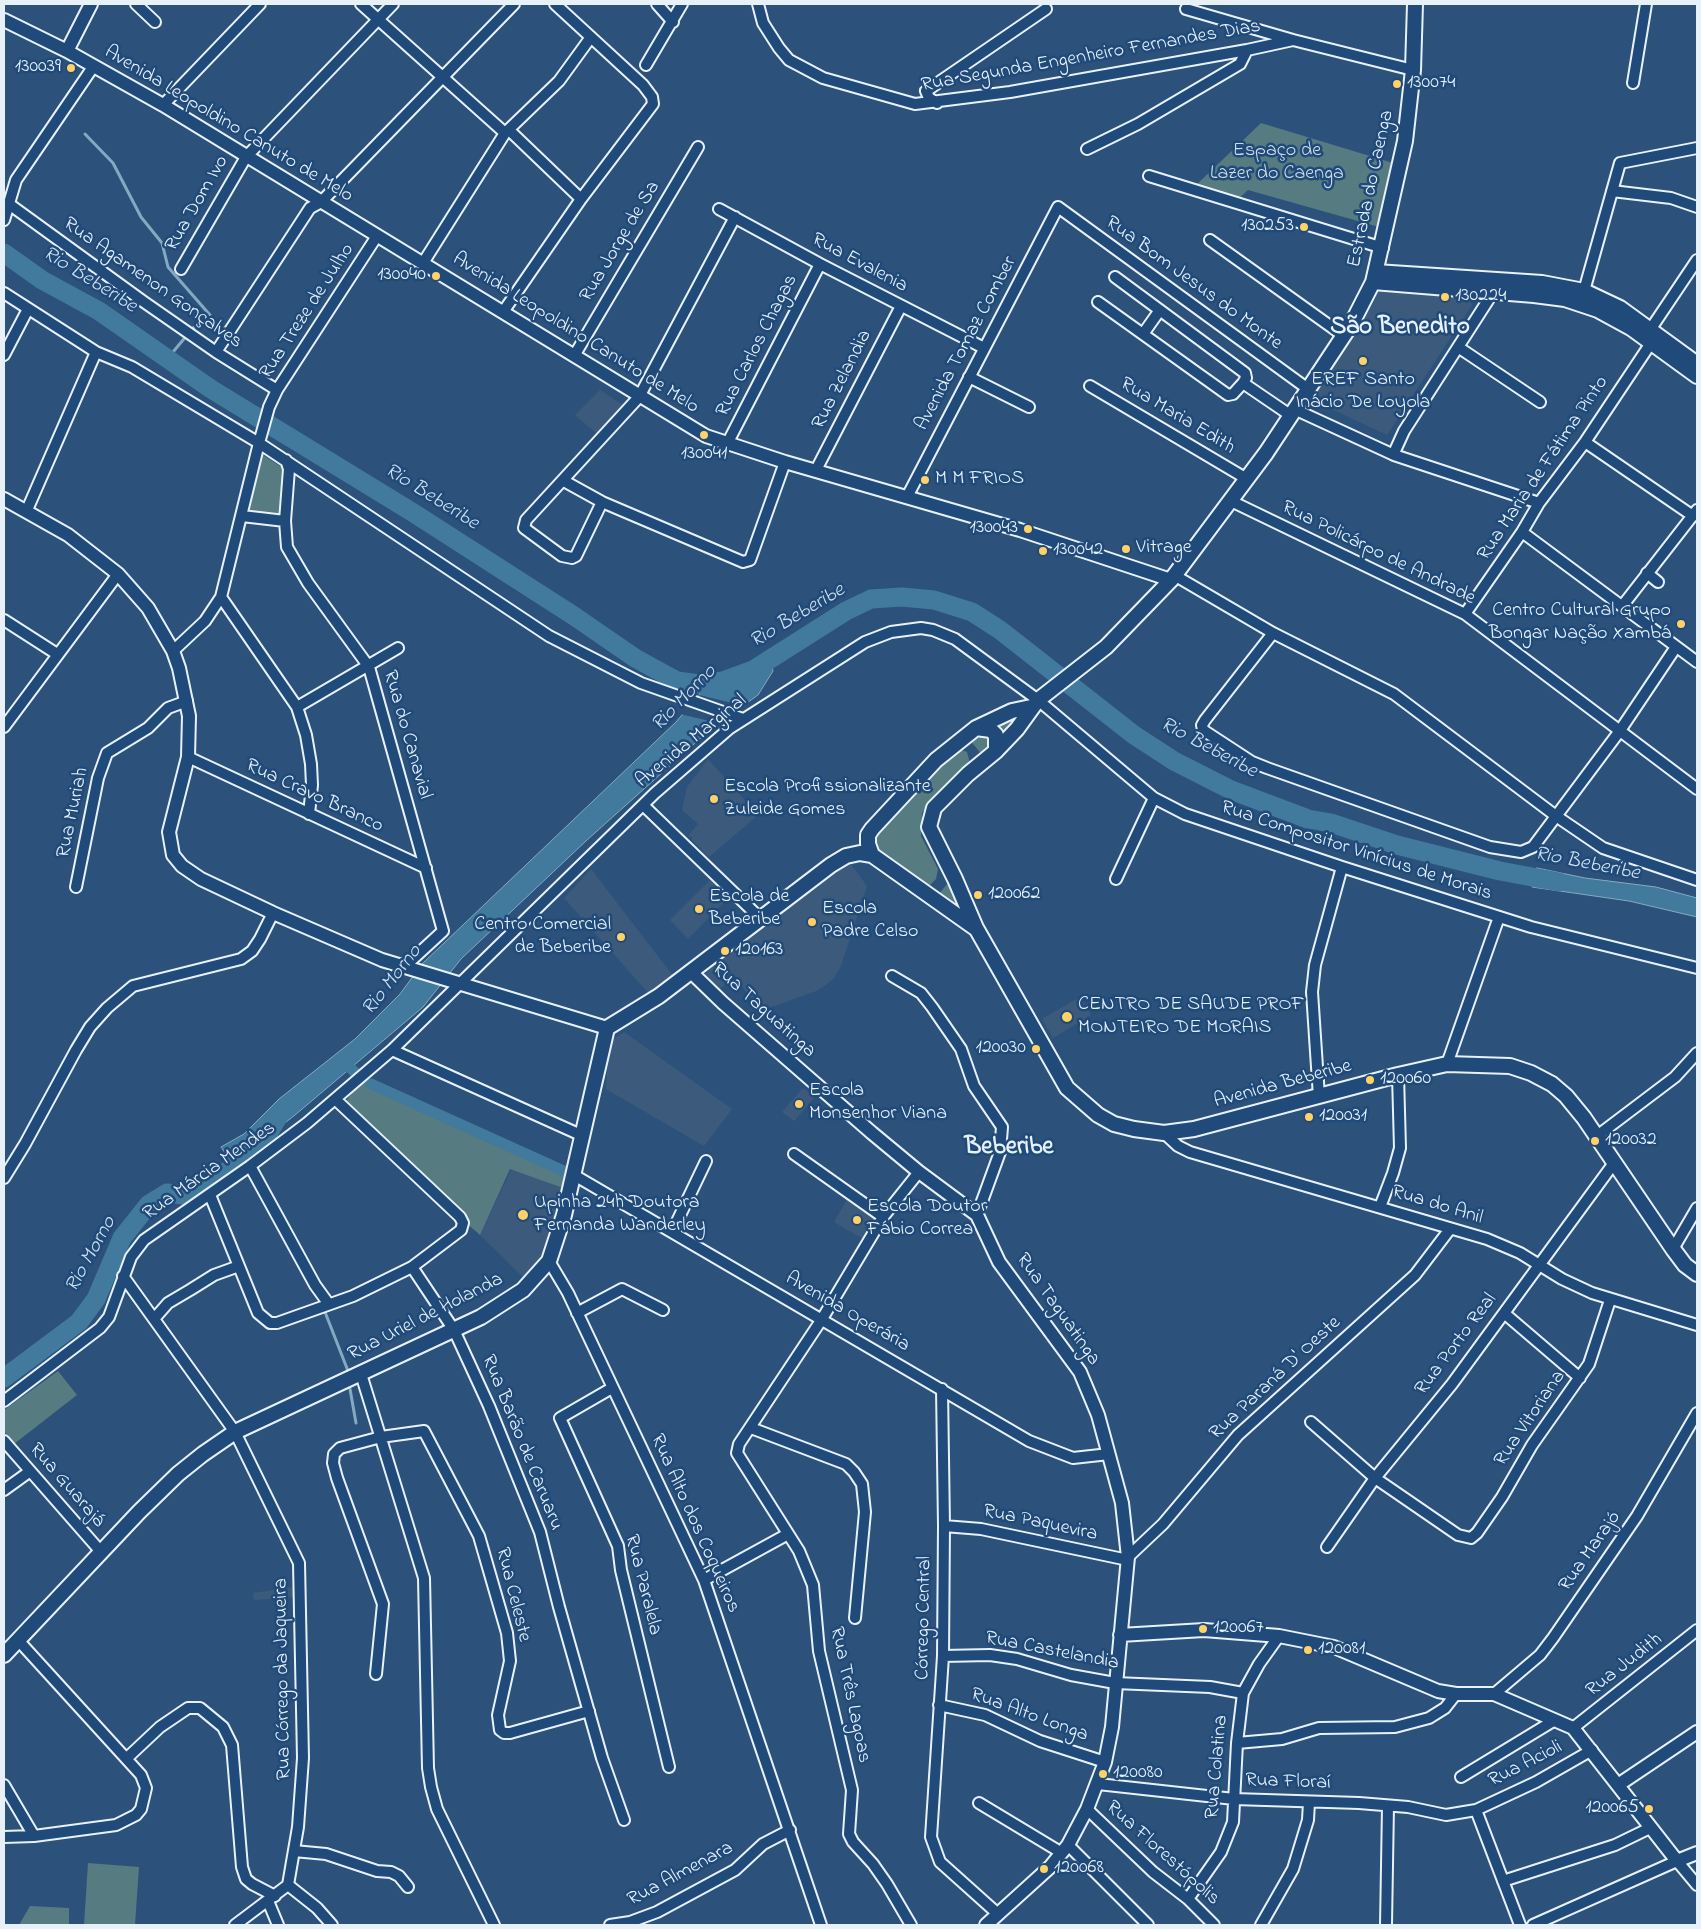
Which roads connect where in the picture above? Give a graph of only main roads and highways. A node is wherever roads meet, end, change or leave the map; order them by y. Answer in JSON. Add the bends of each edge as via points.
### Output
{"nodes":[{"id":1,"x":1415,"y":4,"type":"edge"},
{"id":2,"x":1375,"y":277,"type":"junction"},
{"id":3,"x":1650,"y":336,"type":"junction"},
{"id":4,"x":1697,"y":364,"type":"edge"},
{"id":5,"x":1697,"y":376,"type":"edge"},
{"id":6,"x":1034,"y":704,"type":"junction"},
{"id":7,"x":976,"y":728,"type":"junction"},
{"id":8,"x":996,"y":751,"type":"junction"},
{"id":9,"x":872,"y":855,"type":"junction"},
{"id":10,"x":955,"y":879,"type":"junction"},
{"id":11,"x":928,"y":896,"type":"junction"},
{"id":12,"x":976,"y":928,"type":"junction"},
{"id":13,"x":1697,"y":1274,"type":"edge"},
{"id":14,"x":4,"y":1654,"type":"edge"}],
"edges":[{"from":1,"to":2,"type":"main road","name":"Estrada do Caenga","via":[[1413,70],[1405,141]]},
{"from":2,"to":3,"type":"main road","via":[[1565,299],[1598,310]]},
{"from":2,"to":3,"type":"main road","via":[[1542,283],[1584,291],[1620,308]]},
{"from":2,"to":6,"type":"main road","name":"Estrada do Caenga","via":[[1344,336],[1247,479],[1173,578],[1106,647]]},
{"from":3,"to":4,"type":"main road"},
{"from":3,"to":5,"type":"main road"},
{"from":6,"to":7,"type":"main road"},
{"from":6,"to":8,"type":"main road"},
{"from":7,"to":8,"type":"main road","via":[[996,734]]},
{"from":7,"to":9,"type":"main road","via":[[936,760],[872,828],[868,835]]},
{"from":8,"to":10,"type":"main road","name":"Avenida Beberibe","via":[[934,808],[929,827]]},
{"from":9,"to":11,"type":"main road","name":"Avenida Beberibe"},
{"from":9,"to":14,"type":"main road","name":"Rua Uriel de Holanda","via":[[846,856],[831,865],[638,1011],[607,1028],[564,1216],[549,1261],[523,1290],[506,1303],[454,1330],[235,1432],[178,1474]]},
{"from":10,"to":11,"type":"main road","via":[[952,891],[947,895]]},
{"from":10,"to":12,"type":"main road","name":"Avenida Beberibe"},
{"from":11,"to":12,"type":"main road","name":"Avenida Beberibe"},
{"from":12,"to":13,"type":"main road","name":"Avenida Beberibe","via":[[1067,1088],[1083,1104],[1114,1124],[1164,1132],[1207,1126],[1447,1064],[1510,1066],[1552,1084],[1566,1096],[1673,1249]]}]}
